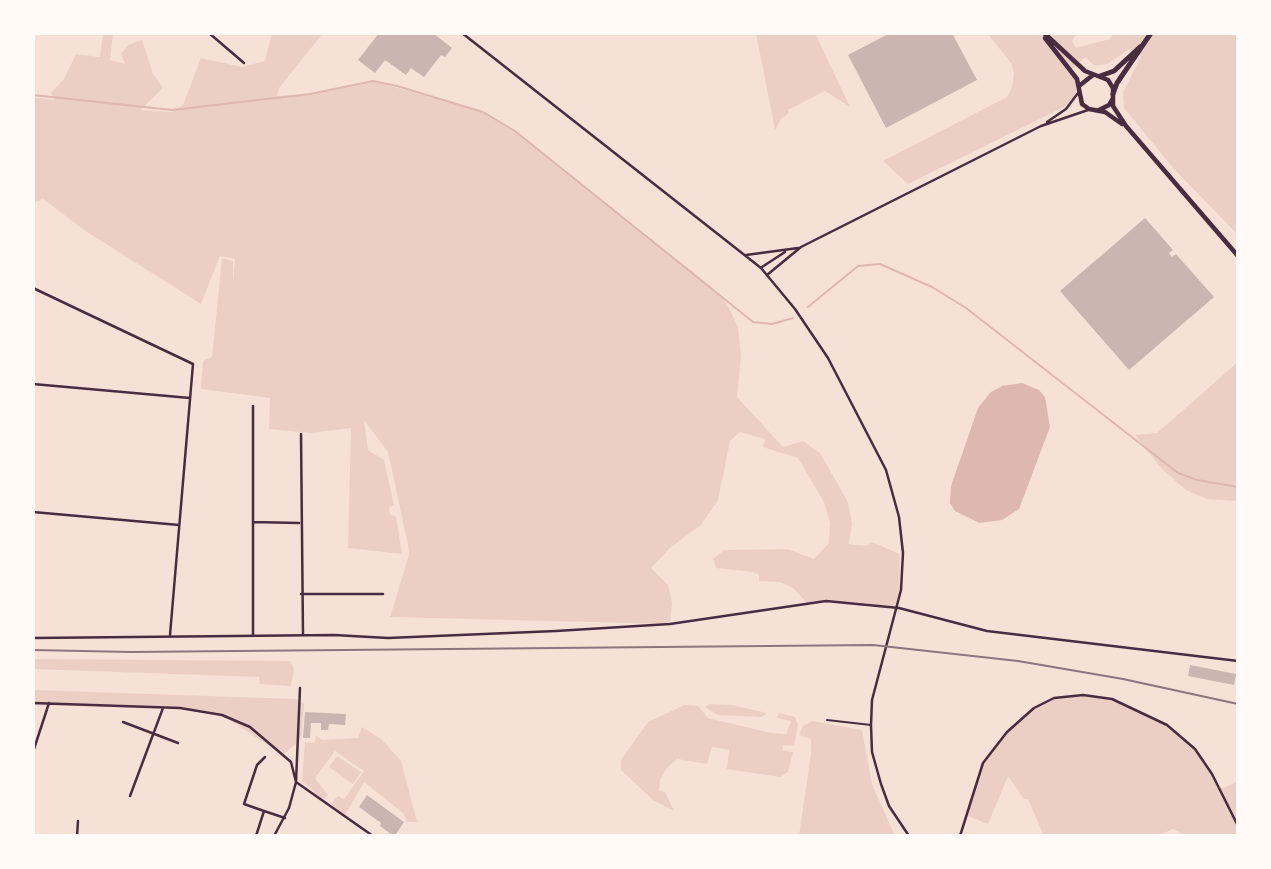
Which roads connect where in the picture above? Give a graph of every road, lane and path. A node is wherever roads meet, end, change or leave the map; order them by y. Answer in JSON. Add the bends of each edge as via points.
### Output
{"nodes":[{"id":1,"x":209,"y":33,"type":"edge"},
{"id":2,"x":462,"y":33,"type":"edge"},
{"id":3,"x":1043,"y":33,"type":"edge"},
{"id":4,"x":1152,"y":33,"type":"edge"},
{"id":5,"x":1143,"y":45,"type":"junction"},
{"id":6,"x":244,"y":63,"type":"dead end"},
{"id":7,"x":1093,"y":75,"type":"junction"},
{"id":8,"x":1100,"y":76,"type":"junction"},
{"id":9,"x":1078,"y":90,"type":"junction"},
{"id":10,"x":1113,"y":94,"type":"junction"},
{"id":11,"x":1091,"y":110,"type":"junction"},
{"id":12,"x":1098,"y":110,"type":"junction"},
{"id":13,"x":1041,"y":126,"type":"junction"},
{"id":14,"x":1126,"y":126,"type":"junction"},
{"id":15,"x":801,"y":247,"type":"junction"},
{"id":16,"x":788,"y":250,"type":"junction"},
{"id":17,"x":745,"y":255,"type":"junction"},
{"id":18,"x":1238,"y":256,"type":"edge"},
{"id":19,"x":761,"y":268,"type":"junction"},
{"id":20,"x":767,"y":275,"type":"junction"},
{"id":21,"x":33,"y":288,"type":"edge"},
{"id":22,"x":33,"y":384,"type":"edge"},
{"id":23,"x":190,"y":398,"type":"junction"},
{"id":24,"x":253,"y":406,"type":"dead end"},
{"id":25,"x":301,"y":434,"type":"dead end"},
{"id":26,"x":33,"y":512,"type":"edge"},
{"id":27,"x":253,"y":522,"type":"junction"},
{"id":28,"x":300,"y":523,"type":"junction"},
{"id":29,"x":179,"y":525,"type":"junction"},
{"id":30,"x":302,"y":594,"type":"junction"},
{"id":31,"x":383,"y":594,"type":"dead end"},
{"id":32,"x":899,"y":608,"type":"junction"},
{"id":33,"x":303,"y":635,"type":"junction"},
{"id":34,"x":170,"y":636,"type":"junction"},
{"id":35,"x":253,"y":636,"type":"junction"},
{"id":36,"x":33,"y":638,"type":"edge"},
{"id":37,"x":1238,"y":661,"type":"edge"},
{"id":38,"x":300,"y":688,"type":"dead end"},
{"id":39,"x":33,"y":703,"type":"edge"},
{"id":40,"x":49,"y":703,"type":"junction"},
{"id":41,"x":163,"y":708,"type":"junction"},
{"id":42,"x":827,"y":720,"type":"dead end"},
{"id":43,"x":123,"y":723,"type":"dead end"},
{"id":44,"x":871,"y":725,"type":"junction"},
{"id":45,"x":155,"y":733,"type":"junction"},
{"id":46,"x":178,"y":743,"type":"dead end"},
{"id":47,"x":33,"y":752,"type":"edge"},
{"id":48,"x":265,"y":757,"type":"dead end"},
{"id":49,"x":296,"y":782,"type":"junction"},
{"id":50,"x":130,"y":796,"type":"dead end"},
{"id":51,"x":264,"y":811,"type":"junction"},
{"id":52,"x":285,"y":818,"type":"junction"},
{"id":53,"x":78,"y":821,"type":"dead end"},
{"id":54,"x":1238,"y":826,"type":"edge"},
{"id":55,"x":365,"y":830,"type":"junction"},
{"id":56,"x":77,"y":836,"type":"edge"},
{"id":57,"x":256,"y":836,"type":"edge"},
{"id":58,"x":274,"y":836,"type":"edge"},
{"id":59,"x":361,"y":836,"type":"edge"},
{"id":60,"x":373,"y":836,"type":"edge"},
{"id":61,"x":909,"y":836,"type":"edge"},
{"id":62,"x":960,"y":836,"type":"edge"}],
"edges":[{"from":1,"to":6,"type":"street"},
{"from":2,"to":17,"type":"street"},
{"from":3,"to":7,"type":"main road"},
{"from":3,"to":9,"type":"main road","via":[[1072,69]]},
{"from":4,"to":5,"type":"highway"},
{"from":5,"to":8,"type":"highway","via":[[1114,71]]},
{"from":5,"to":10,"type":"highway"},
{"from":7,"to":8,"type":"main road"},
{"from":7,"to":9,"type":"main road","via":[[1084,79]]},
{"from":8,"to":10,"type":"main road","via":[[1110,82]]},
{"from":9,"to":11,"type":"main road","via":[[1082,104]]},
{"from":9,"to":13,"type":"street","via":[[1066,109]]},
{"from":10,"to":12,"type":"main road","via":[[1109,105]]},
{"from":10,"to":14,"type":"main road","via":[[1114,106]]},
{"from":11,"to":12,"type":"main road"},
{"from":11,"to":13,"type":"street"},
{"from":12,"to":14,"type":"main road"},
{"from":13,"to":15,"type":"street"},
{"from":14,"to":18,"type":"main road"},
{"from":15,"to":16,"type":"street"},
{"from":15,"to":20,"type":"street"},
{"from":16,"to":17,"type":"street"},
{"from":16,"to":19,"type":"street"},
{"from":17,"to":19,"type":"street"},
{"from":19,"to":20,"type":"street"},
{"from":20,"to":32,"type":"street","via":[[828,358],[891,485],[903,552]]},
{"from":21,"to":23,"type":"street","via":[[192,364]]},
{"from":22,"to":23,"type":"street"},
{"from":23,"to":29,"type":"street"},
{"from":24,"to":27,"type":"street"},
{"from":25,"to":28,"type":"street"},
{"from":26,"to":29,"type":"street"},
{"from":27,"to":28,"type":"street"},
{"from":27,"to":35,"type":"street"},
{"from":28,"to":30,"type":"street"},
{"from":29,"to":34,"type":"street"},
{"from":30,"to":31,"type":"street"},
{"from":30,"to":33,"type":"street"},
{"from":32,"to":33,"type":"street","via":[[826,601],[670,624],[388,638]]},
{"from":32,"to":37,"type":"street","via":[[987,631]]},
{"from":32,"to":44,"type":"street","via":[[872,700]]},
{"from":33,"to":35,"type":"street"},
{"from":34,"to":35,"type":"street"},
{"from":34,"to":36,"type":"street"},
{"from":38,"to":49,"type":"street"},
{"from":39,"to":40,"type":"street"},
{"from":40,"to":41,"type":"street"},
{"from":40,"to":47,"type":"street"},
{"from":41,"to":45,"type":"street"},
{"from":41,"to":49,"type":"street","via":[[210,711],[250,727],[291,762]]},
{"from":42,"to":44,"type":"lane"},
{"from":43,"to":45,"type":"street"},
{"from":44,"to":61,"type":"street","via":[[872,752],[881,784]]},
{"from":45,"to":46,"type":"street"},
{"from":45,"to":50,"type":"street"},
{"from":48,"to":51,"type":"street","via":[[257,765],[244,804]]},
{"from":49,"to":52,"type":"street"},
{"from":49,"to":55,"type":"street"},
{"from":51,"to":52,"type":"street"},
{"from":51,"to":57,"type":"street"},
{"from":52,"to":58,"type":"street"},
{"from":53,"to":56,"type":"street"},
{"from":54,"to":62,"type":"street","via":[[1195,749],[1167,724],[1112,699],[1083,695],[1054,698],[1034,708],[1007,732],[984,763]]},
{"from":55,"to":59,"type":"street"},
{"from":55,"to":60,"type":"street"}]}
